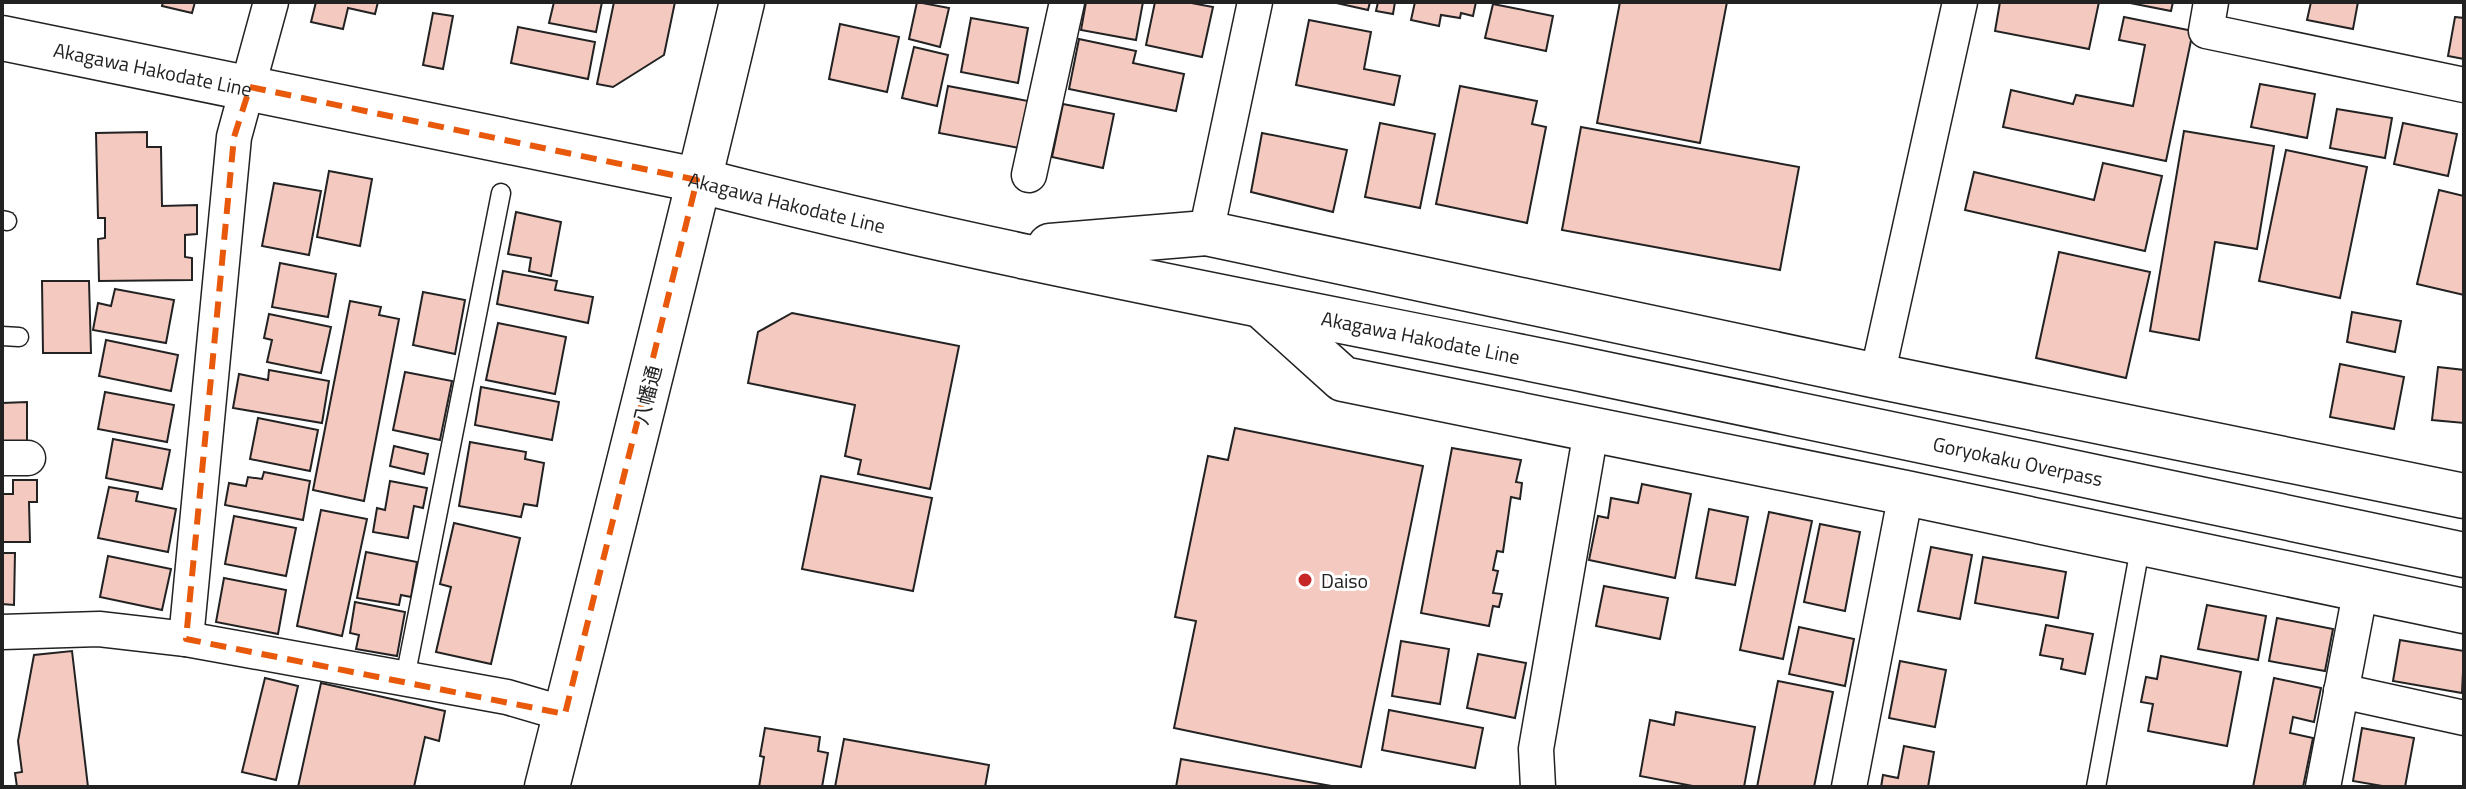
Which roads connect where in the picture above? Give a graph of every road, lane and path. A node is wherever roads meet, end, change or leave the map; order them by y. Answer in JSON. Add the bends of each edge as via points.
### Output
{"nodes":[{"id":1,"x":271,"y":2,"type":"edge"},
{"id":2,"x":742,"y":2,"type":"edge"},
{"id":3,"x":1067,"y":2,"type":"edge"},
{"id":4,"x":1255,"y":2,"type":"edge"},
{"id":5,"x":1960,"y":2,"type":"edge"},
{"id":6,"x":2211,"y":2,"type":"edge"},
{"id":7,"x":2,"y":38,"type":"edge"},
{"id":8,"x":2464,"y":85,"type":"edge"},
{"id":9,"x":250,"y":87,"type":"junction"},
{"id":10,"x":1029,"y":175,"type":"dead end"},
{"id":11,"x":697,"y":180,"type":"junction"},
{"id":12,"x":501,"y":193,"type":"dead end"},
{"id":13,"x":1206,"y":233,"type":"junction"},
{"id":14,"x":1001,"y":250,"type":"junction"},
{"id":15,"x":1261,"y":305,"type":"junction"},
{"id":16,"x":1572,"y":367,"type":"joint"},
{"id":17,"x":1877,"y":376,"type":"junction"},
{"id":18,"x":1591,"y":431,"type":"junction"},
{"id":19,"x":1906,"y":493,"type":"junction"},
{"id":20,"x":2464,"y":496,"type":"edge"},
{"id":21,"x":2141,"y":543,"type":"junction"},
{"id":22,"x":2464,"y":555,"type":"edge"},
{"id":23,"x":2361,"y":588,"type":"junction"},
{"id":24,"x":2464,"y":611,"type":"edge"},
{"id":25,"x":2,"y":632,"type":"edge"},
{"id":26,"x":186,"y":639,"type":"junction"},
{"id":27,"x":405,"y":678,"type":"junction"},
{"id":28,"x":2341,"y":691,"type":"junction"},
{"id":29,"x":565,"y":714,"type":"junction"},
{"id":30,"x":2464,"y":718,"type":"edge"},
{"id":31,"x":547,"y":787,"type":"edge"},
{"id":32,"x":1538,"y":787,"type":"edge"},
{"id":33,"x":1849,"y":787,"type":"edge"},
{"id":34,"x":2096,"y":787,"type":"edge"},
{"id":35,"x":2323,"y":787,"type":"edge"}],
"edges":[{"from":1,"to":9,"type":"street"},
{"from":2,"to":11,"type":"main road","name":"八幡通"},
{"from":3,"to":10,"type":"street"},
{"from":4,"to":13,"type":"street"},
{"from":5,"to":17,"type":"street"},
{"from":6,"to":8,"type":"street","via":[[2206,31]]},
{"from":7,"to":9,"type":"main road","name":"Akagawa Hakodate Line"},
{"from":9,"to":11,"type":"main road","name":"Akagawa Hakodate Line"},
{"from":9,"to":26,"type":"street","via":[[234,137]]},
{"from":11,"to":14,"type":"main road","name":"Akagawa Hakodate Line"},
{"from":11,"to":29,"type":"main road","name":"八幡通"},
{"from":12,"to":27,"type":"lane"},
{"from":13,"to":14,"type":"main road"},
{"from":13,"to":17,"type":"main road"},
{"from":14,"to":15,"type":"main road","name":"Akagawa Hakodate Line"},
{"from":15,"to":16,"type":"main road","name":"Akagawa Hakodate Line"},
{"from":15,"to":18,"type":"main road","via":[[1343,379]]},
{"from":16,"to":22,"type":"main road","name":"Goryokaku Overpass"},
{"from":17,"to":20,"type":"main road"},
{"from":18,"to":19,"type":"main road"},
{"from":18,"to":32,"type":"street","via":[[1536,749]]},
{"from":19,"to":21,"type":"main road"},
{"from":19,"to":33,"type":"street"},
{"from":21,"to":23,"type":"main road"},
{"from":21,"to":34,"type":"lane"},
{"from":23,"to":24,"type":"main road"},
{"from":23,"to":28,"type":"street"},
{"from":25,"to":26,"type":"street","via":[[99,629]]},
{"from":26,"to":27,"type":"street"},
{"from":27,"to":29,"type":"street"},
{"from":28,"to":30,"type":"street"},
{"from":28,"to":35,"type":"street"},
{"from":29,"to":31,"type":"main road","name":"八幡通"}]}
